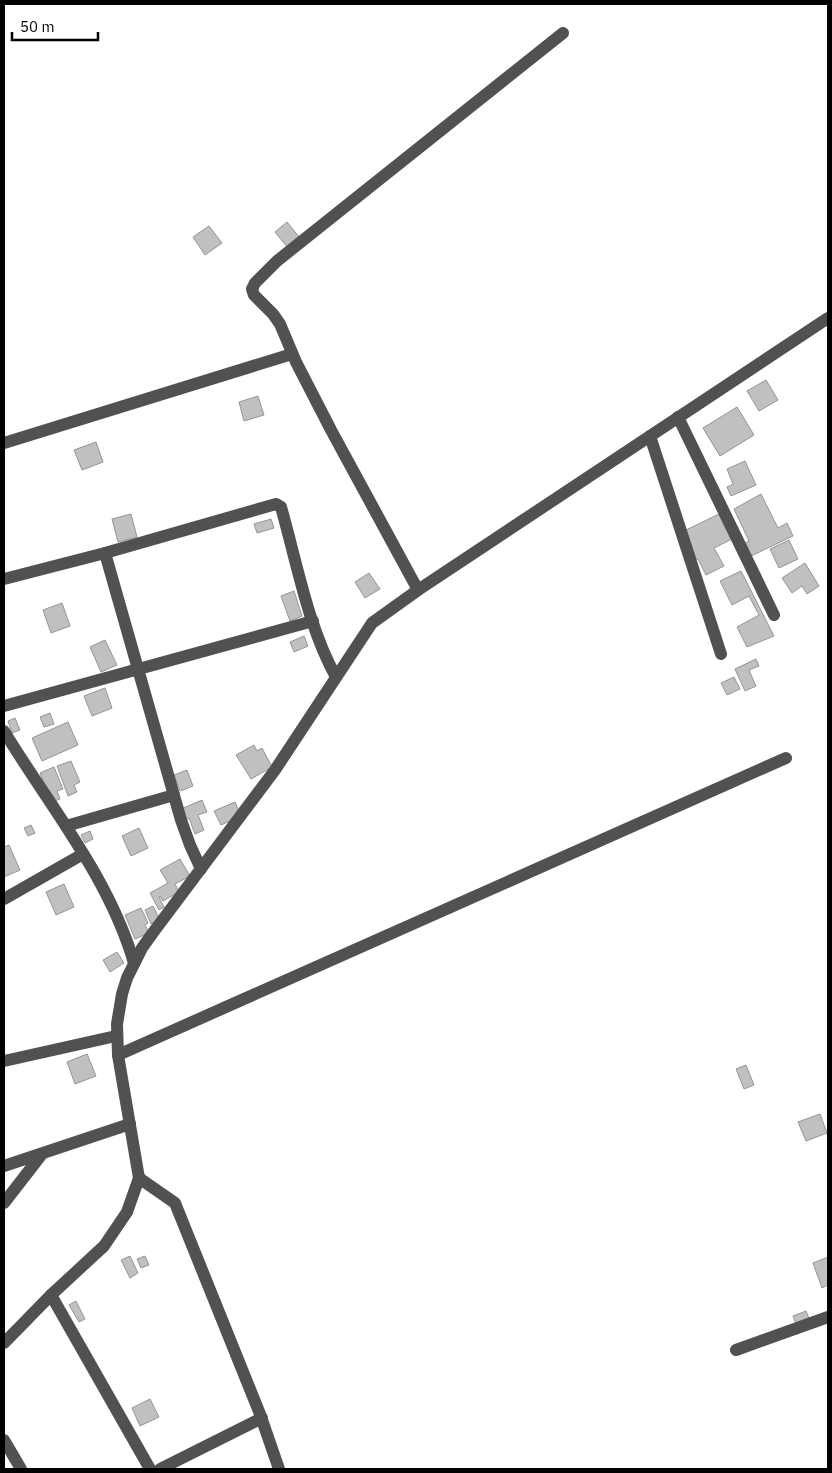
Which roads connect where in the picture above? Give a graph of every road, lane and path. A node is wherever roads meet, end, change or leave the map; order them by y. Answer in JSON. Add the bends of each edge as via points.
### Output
{"nodes":[{"id":1,"x":562,"y":33,"type":"dead end"},
{"id":2,"x":828,"y":318,"type":"edge"},
{"id":3,"x":292,"y":354,"type":"junction"},
{"id":4,"x":678,"y":417,"type":"junction"},
{"id":5,"x":650,"y":436,"type":"junction"},
{"id":6,"x":4,"y":443,"type":"edge"},
{"id":7,"x":105,"y":553,"type":"junction"},
{"id":8,"x":4,"y":579,"type":"edge"},
{"id":9,"x":418,"y":590,"type":"junction"},
{"id":10,"x":774,"y":615,"type":"dead end"},
{"id":11,"x":313,"y":621,"type":"junction"},
{"id":12,"x":721,"y":654,"type":"dead end"},
{"id":13,"x":138,"y":669,"type":"junction"},
{"id":14,"x":336,"y":676,"type":"junction"},
{"id":15,"x":4,"y":706,"type":"edge"},
{"id":16,"x":4,"y":731,"type":"edge"},
{"id":17,"x":786,"y":758,"type":"dead end"},
{"id":18,"x":174,"y":795,"type":"junction"},
{"id":19,"x":66,"y":826,"type":"junction"},
{"id":20,"x":83,"y":854,"type":"junction"},
{"id":21,"x":201,"y":869,"type":"junction"},
{"id":22,"x":4,"y":899,"type":"edge"},
{"id":23,"x":134,"y":963,"type":"junction"},
{"id":24,"x":116,"y":1036,"type":"junction"},
{"id":25,"x":118,"y":1055,"type":"junction"},
{"id":26,"x":4,"y":1060,"type":"edge"},
{"id":27,"x":130,"y":1124,"type":"junction"},
{"id":28,"x":42,"y":1154,"type":"junction"},
{"id":29,"x":4,"y":1166,"type":"edge"},
{"id":30,"x":139,"y":1178,"type":"junction"},
{"id":31,"x":4,"y":1203,"type":"edge"},
{"id":32,"x":51,"y":1295,"type":"junction"},
{"id":33,"x":828,"y":1317,"type":"edge"},
{"id":34,"x":4,"y":1343,"type":"edge"},
{"id":35,"x":736,"y":1350,"type":"dead end"},
{"id":36,"x":262,"y":1418,"type":"junction"},
{"id":37,"x":4,"y":1440,"type":"edge"},
{"id":38,"x":21,"y":1469,"type":"edge"},
{"id":39,"x":150,"y":1469,"type":"edge"},
{"id":40,"x":160,"y":1469,"type":"edge"},
{"id":41,"x":279,"y":1469,"type":"edge"}],
"edges":[{"from":1,"to":3,"type":"street","via":[[278,261],[255,283],[254,295],[280,324]]},
{"from":2,"to":4,"type":"street"},
{"from":3,"to":6,"type":"street"},
{"from":3,"to":9,"type":"street"},
{"from":4,"to":5,"type":"street"},
{"from":4,"to":10,"type":"street"},
{"from":5,"to":9,"type":"street"},
{"from":5,"to":12,"type":"street"},
{"from":7,"to":8,"type":"street"},
{"from":7,"to":11,"type":"street","via":[[276,504],[281,507]]},
{"from":7,"to":13,"type":"street"},
{"from":9,"to":14,"type":"street","via":[[372,623]]},
{"from":11,"to":13,"type":"street"},
{"from":11,"to":14,"type":"street"},
{"from":13,"to":15,"type":"street"},
{"from":13,"to":18,"type":"street"},
{"from":14,"to":21,"type":"street","via":[[275,770]]},
{"from":16,"to":19,"type":"street"},
{"from":17,"to":25,"type":"street"},
{"from":18,"to":19,"type":"street"},
{"from":18,"to":21,"type":"street","via":[[185,833]]},
{"from":19,"to":20,"type":"street"},
{"from":20,"to":22,"type":"street"},
{"from":20,"to":23,"type":"street","via":[[118,917]]},
{"from":21,"to":23,"type":"street"},
{"from":23,"to":24,"type":"street","via":[[122,994]]},
{"from":24,"to":25,"type":"street"},
{"from":24,"to":26,"type":"street"},
{"from":25,"to":27,"type":"street"},
{"from":27,"to":28,"type":"street"},
{"from":27,"to":30,"type":"street"},
{"from":28,"to":29,"type":"street"},
{"from":28,"to":31,"type":"street"},
{"from":30,"to":32,"type":"street","via":[[127,1212],[104,1246]]},
{"from":30,"to":36,"type":"street","via":[[175,1203]]},
{"from":32,"to":34,"type":"street"},
{"from":32,"to":39,"type":"street"},
{"from":33,"to":35,"type":"street"},
{"from":36,"to":40,"type":"street"},
{"from":36,"to":41,"type":"street"},
{"from":37,"to":38,"type":"street"}]}
